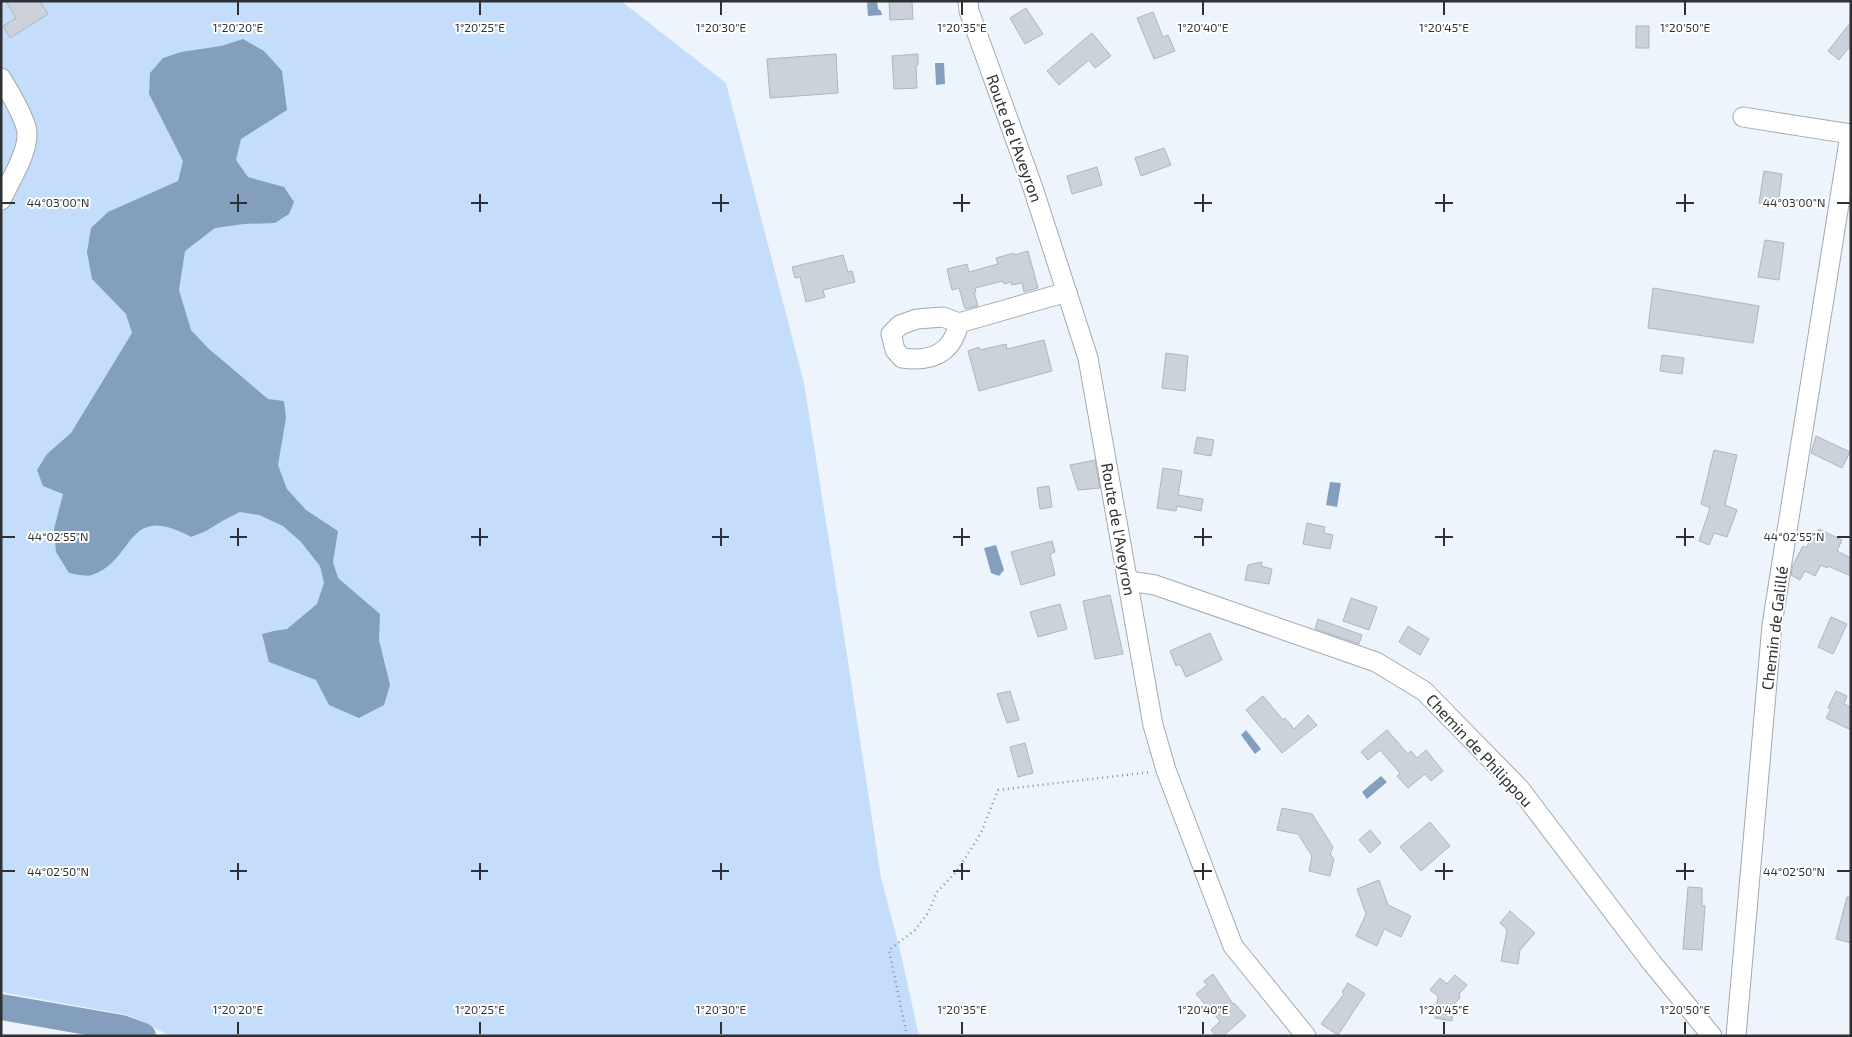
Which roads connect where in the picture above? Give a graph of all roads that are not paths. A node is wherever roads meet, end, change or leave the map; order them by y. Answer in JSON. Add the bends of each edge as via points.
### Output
{"nodes":[{"id":1,"x":968,"y":1,"type":"edge"},
{"id":2,"x":1,"y":78,"type":"edge"},
{"id":3,"x":1742,"y":117,"type":"dead end"},
{"id":4,"x":1850,"y":134,"type":"edge"},
{"id":5,"x":1,"y":200,"type":"edge"},
{"id":6,"x":1067,"y":292,"type":"junction"},
{"id":7,"x":959,"y":323,"type":"dead end"},
{"id":8,"x":1129,"y":581,"type":"junction"},
{"id":9,"x":1306,"y":1036,"type":"edge"},
{"id":10,"x":1712,"y":1036,"type":"edge"},
{"id":11,"x":1736,"y":1036,"type":"edge"}],
"edges":[{"from":1,"to":6,"type":"street","name":"Route de l'Aveyron","via":[[968,11],[1034,188]]},
{"from":2,"to":5,"type":"street","via":[[27,128],[23,155]]},
{"from":3,"to":4,"type":"street"},
{"from":4,"to":11,"type":"street","name":"Chemin de Galillé","via":[[1772,625]]},
{"from":6,"to":7,"type":"street"},
{"from":6,"to":8,"type":"street","name":"Route de l'Aveyron","via":[[1088,358]]},
{"from":8,"to":9,"type":"street","name":"Route de l'Aveyron","via":[[1153,725],[1166,770],[1233,946]]},
{"from":8,"to":10,"type":"street","name":"Chemin de Philippou","via":[[1156,585],[1376,662],[1424,691],[1520,789],[1652,963]]}]}
